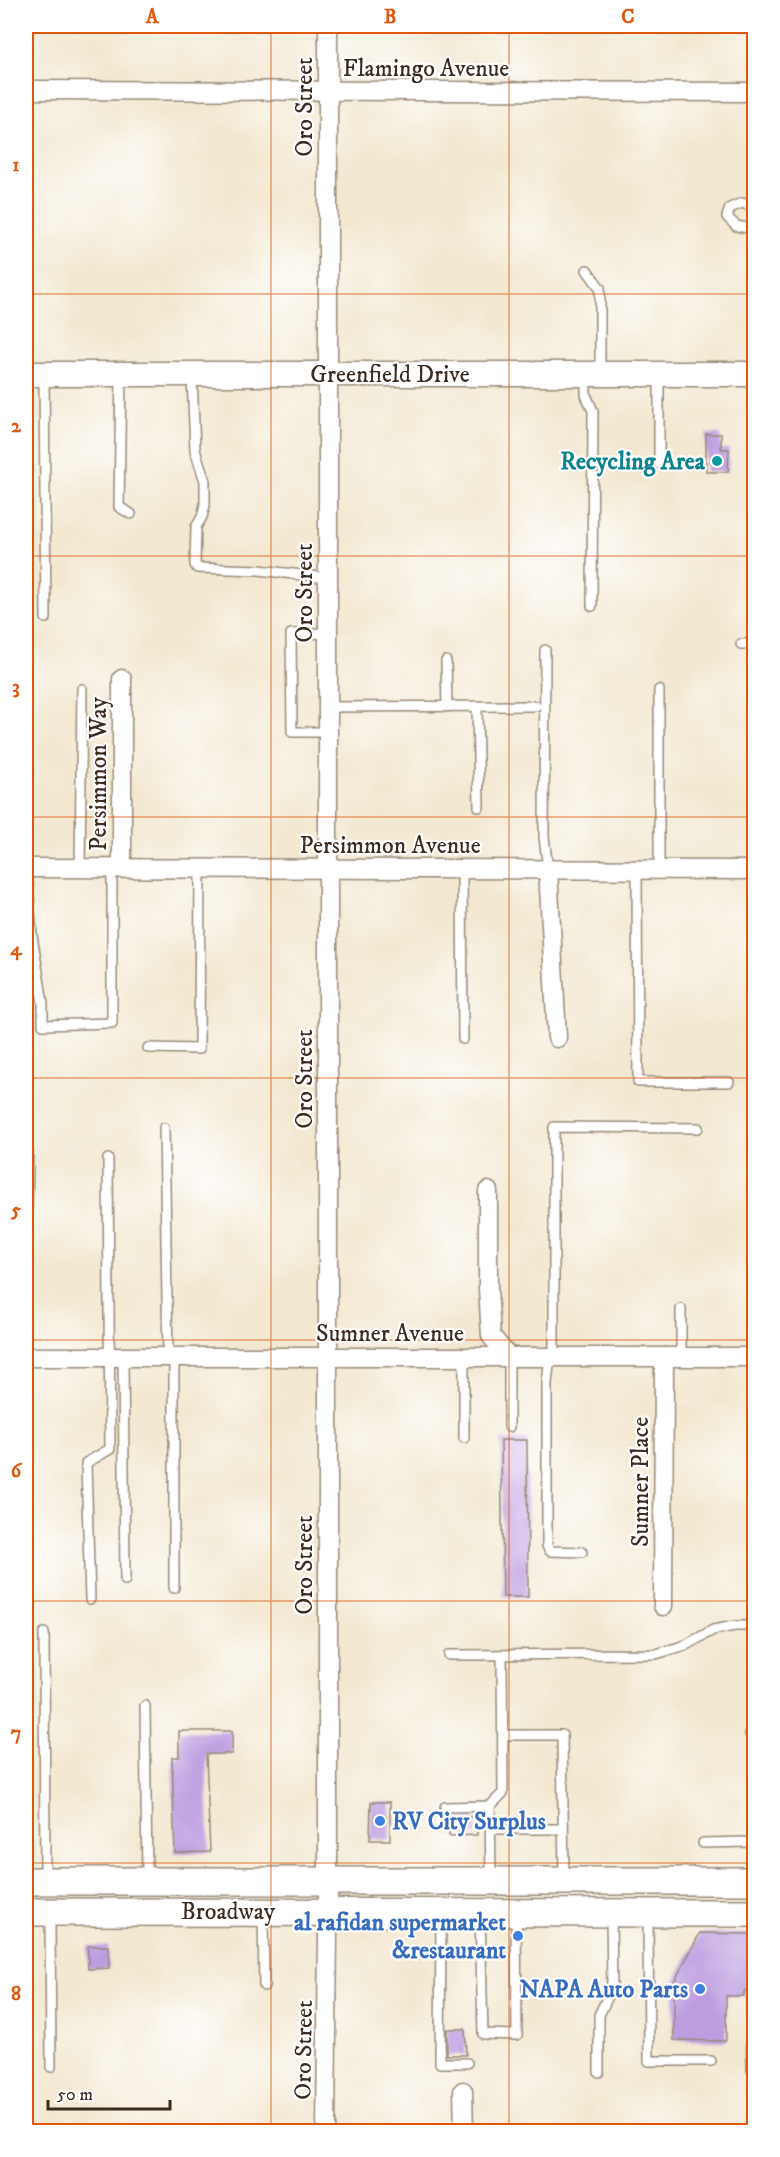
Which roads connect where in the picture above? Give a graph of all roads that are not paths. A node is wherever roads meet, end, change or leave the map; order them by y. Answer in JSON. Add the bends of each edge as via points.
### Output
{"nodes":[{"id":1,"x":328,"y":26,"type":"edge"},
{"id":2,"x":26,"y":90,"type":"edge"},
{"id":3,"x":328,"y":92,"type":"junction"},
{"id":4,"x":754,"y":92,"type":"edge"},
{"id":5,"x":754,"y":207,"type":"edge"},
{"id":6,"x":754,"y":229,"type":"edge"},
{"id":7,"x":587,"y":270,"type":"dead end"},
{"id":8,"x":35,"y":374,"type":"edge"},
{"id":9,"x":121,"y":374,"type":"junction"},
{"id":10,"x":192,"y":374,"type":"junction"},
{"id":11,"x":328,"y":374,"type":"junction"},
{"id":12,"x":593,"y":374,"type":"junction"},
{"id":13,"x":659,"y":374,"type":"junction"},
{"id":14,"x":754,"y":374,"type":"edge"},
{"id":15,"x":659,"y":464,"type":"dead end"},
{"id":16,"x":131,"y":514,"type":"dead end"},
{"id":17,"x":328,"y":578,"type":"junction"},
{"id":18,"x":592,"y":606,"type":"dead end"},
{"id":19,"x":46,"y":618,"type":"dead end"},
{"id":20,"x":328,"y":633,"type":"junction"},
{"id":21,"x":741,"y":644,"type":"dead end"},
{"id":22,"x":754,"y":644,"type":"edge"},
{"id":23,"x":545,"y":650,"type":"dead end"},
{"id":24,"x":446,"y":662,"type":"dead end"},
{"id":25,"x":122,"y":680,"type":"dead end"},
{"id":26,"x":82,"y":689,"type":"dead end"},
{"id":27,"x":659,"y":690,"type":"dead end"},
{"id":28,"x":536,"y":706,"type":"dead end"},
{"id":29,"x":328,"y":707,"type":"junction"},
{"id":30,"x":447,"y":707,"type":"junction"},
{"id":31,"x":477,"y":707,"type":"junction"},
{"id":32,"x":328,"y":732,"type":"junction"},
{"id":33,"x":479,"y":807,"type":"dead end"},
{"id":34,"x":26,"y":868,"type":"edge"},
{"id":35,"x":80,"y":869,"type":"junction"},
{"id":36,"x":117,"y":869,"type":"junction"},
{"id":37,"x":201,"y":869,"type":"junction"},
{"id":38,"x":328,"y":869,"type":"junction"},
{"id":39,"x":462,"y":869,"type":"junction"},
{"id":40,"x":548,"y":869,"type":"junction"},
{"id":41,"x":637,"y":870,"type":"junction"},
{"id":42,"x":659,"y":870,"type":"junction"},
{"id":43,"x":754,"y":870,"type":"edge"},
{"id":44,"x":557,"y":1038,"type":"dead end"},
{"id":45,"x":463,"y":1039,"type":"dead end"},
{"id":46,"x":148,"y":1048,"type":"dead end"},
{"id":47,"x":729,"y":1082,"type":"dead end"},
{"id":48,"x":164,"y":1128,"type":"dead end"},
{"id":49,"x":698,"y":1128,"type":"dead end"},
{"id":50,"x":28,"y":1151,"type":"dead end"},
{"id":51,"x":108,"y":1159,"type":"dead end"},
{"id":52,"x":488,"y":1191,"type":"dead end"},
{"id":53,"x":26,"y":1285,"type":"edge"},
{"id":54,"x":681,"y":1309,"type":"dead end"},
{"id":55,"x":26,"y":1357,"type":"edge"},
{"id":56,"x":116,"y":1357,"type":"junction"},
{"id":57,"x":171,"y":1357,"type":"junction"},
{"id":58,"x":328,"y":1357,"type":"junction"},
{"id":59,"x":464,"y":1357,"type":"junction"},
{"id":60,"x":509,"y":1357,"type":"junction"},
{"id":61,"x":552,"y":1357,"type":"junction"},
{"id":62,"x":673,"y":1357,"type":"junction"},
{"id":63,"x":754,"y":1357,"type":"edge"},
{"id":64,"x":509,"y":1427,"type":"dead end"},
{"id":65,"x":464,"y":1438,"type":"dead end"},
{"id":66,"x":582,"y":1552,"type":"dead end"},
{"id":67,"x":125,"y":1580,"type":"dead end"},
{"id":68,"x":174,"y":1588,"type":"dead end"},
{"id":69,"x":90,"y":1599,"type":"dead end"},
{"id":70,"x":663,"y":1606,"type":"dead end"},
{"id":71,"x":754,"y":1626,"type":"edge"},
{"id":72,"x":44,"y":1633,"type":"dead end"},
{"id":73,"x":449,"y":1655,"type":"dead end"},
{"id":74,"x":502,"y":1655,"type":"junction"},
{"id":75,"x":145,"y":1706,"type":"dead end"},
{"id":76,"x":503,"y":1735,"type":"junction"},
{"id":77,"x":490,"y":1806,"type":"junction"},
{"id":78,"x":445,"y":1807,"type":"dead end"},
{"id":79,"x":491,"y":1829,"type":"junction"},
{"id":80,"x":563,"y":1829,"type":"junction"},
{"id":81,"x":750,"y":1842,"type":"dead end"},
{"id":82,"x":703,"y":1843,"type":"dead end"},
{"id":83,"x":564,"y":1880,"type":"junction"},
{"id":84,"x":35,"y":1881,"type":"edge"},
{"id":85,"x":147,"y":1881,"type":"junction"},
{"id":86,"x":328,"y":1881,"type":"junction"},
{"id":87,"x":491,"y":1881,"type":"junction"},
{"id":88,"x":754,"y":1881,"type":"edge"},
{"id":89,"x":263,"y":1911,"type":"junction"},
{"id":90,"x":328,"y":1911,"type":"junction"},
{"id":91,"x":441,"y":1911,"type":"junction"},
{"id":92,"x":38,"y":1912,"type":"edge"},
{"id":93,"x":480,"y":1912,"type":"junction"},
{"id":94,"x":516,"y":1912,"type":"junction"},
{"id":95,"x":611,"y":1912,"type":"junction"},
{"id":96,"x":648,"y":1912,"type":"junction"},
{"id":97,"x":754,"y":1913,"type":"edge"},
{"id":98,"x":264,"y":1986,"type":"dead end"},
{"id":99,"x":754,"y":1997,"type":"edge"},
{"id":100,"x":711,"y":2061,"type":"dead end"},
{"id":101,"x":467,"y":2063,"type":"dead end"},
{"id":102,"x":51,"y":2067,"type":"dead end"},
{"id":103,"x":752,"y":2070,"type":"dead end"},
{"id":104,"x":599,"y":2072,"type":"dead end"},
{"id":105,"x":463,"y":2091,"type":"dead end"},
{"id":106,"x":326,"y":2132,"type":"edge"},
{"id":107,"x":464,"y":2132,"type":"edge"}],
"edges":[{"from":1,"to":3,"type":"street","name":"Oro Street"},
{"from":2,"to":3,"type":"street","name":"Flamingo Avenue"},
{"from":3,"to":4,"type":"street","name":"Flamingo Avenue"},
{"from":3,"to":11,"type":"street","name":"Oro Street"},
{"from":5,"to":6,"type":"lane","via":[[736,205],[729,208],[728,218],[736,226]]},
{"from":7,"to":12,"type":"lane","via":[[600,288]]},
{"from":8,"to":9,"type":"main road","name":"Greenfield Drive"},
{"from":8,"to":19,"type":"lane"},
{"from":9,"to":10,"type":"main road","name":"Greenfield Drive"},
{"from":9,"to":16,"type":"lane","via":[[119,507]]},
{"from":10,"to":11,"type":"main road","name":"Greenfield Drive"},
{"from":10,"to":17,"type":"lane","via":[[195,450],[205,481],[206,504],[196,527],[195,565]]},
{"from":11,"to":12,"type":"main road","name":"Greenfield Drive"},
{"from":11,"to":17,"type":"street","name":"Oro Street"},
{"from":12,"to":13,"type":"main road","name":"Greenfield Drive"},
{"from":12,"to":18,"type":"lane","via":[[586,395],[593,411]]},
{"from":13,"to":14,"type":"main road","name":"Greenfield Drive"},
{"from":13,"to":15,"type":"lane"},
{"from":17,"to":20,"type":"street","name":"Oro Street"},
{"from":20,"to":29,"type":"street","name":"Oro Street"},
{"from":20,"to":32,"type":"lane","via":[[291,633],[292,732]]},
{"from":21,"to":22,"type":"lane"},
{"from":23,"to":40,"type":"lane","via":[[544,837]]},
{"from":24,"to":30,"type":"lane"},
{"from":25,"to":36,"type":"street","name":"Persimmon Way"},
{"from":26,"to":35,"type":"lane"},
{"from":27,"to":42,"type":"lane"},
{"from":28,"to":31,"type":"lane"},
{"from":29,"to":30,"type":"lane"},
{"from":29,"to":32,"type":"street","name":"Oro Street"},
{"from":30,"to":31,"type":"lane"},
{"from":31,"to":33,"type":"lane"},
{"from":32,"to":38,"type":"street","name":"Oro Street"},
{"from":34,"to":35,"type":"street","name":"Persimmon Avenue"},
{"from":34,"to":36,"type":"lane","via":[[43,1025],[112,1023]]},
{"from":35,"to":36,"type":"street","name":"Persimmon Avenue"},
{"from":36,"to":37,"type":"street","name":"Persimmon Avenue"},
{"from":37,"to":38,"type":"street","name":"Persimmon Avenue"},
{"from":37,"to":46,"type":"lane","via":[[199,1049]]},
{"from":38,"to":39,"type":"street","name":"Persimmon Avenue"},
{"from":38,"to":58,"type":"street","name":"Oro Street"},
{"from":39,"to":40,"type":"street","name":"Persimmon Avenue"},
{"from":39,"to":45,"type":"lane"},
{"from":40,"to":41,"type":"street","name":"Persimmon Avenue"},
{"from":40,"to":44,"type":"street"},
{"from":41,"to":42,"type":"street","name":"Persimmon Avenue"},
{"from":41,"to":47,"type":"lane","via":[[638,1082]]},
{"from":42,"to":43,"type":"street","name":"Persimmon Avenue"},
{"from":48,"to":57,"type":"lane"},
{"from":49,"to":61,"type":"lane","via":[[554,1128]]},
{"from":50,"to":53,"type":"lane"},
{"from":51,"to":56,"type":"lane"},
{"from":52,"to":60,"type":"street","via":[[491,1336]]},
{"from":54,"to":62,"type":"lane"},
{"from":55,"to":56,"type":"street","name":"Sumner Avenue"},
{"from":56,"to":57,"type":"street","name":"Sumner Avenue"},
{"from":56,"to":67,"type":"lane"},
{"from":56,"to":69,"type":"lane","via":[[110,1449],[86,1463]]},
{"from":57,"to":58,"type":"street","name":"Sumner Avenue"},
{"from":57,"to":68,"type":"lane"},
{"from":58,"to":59,"type":"street","name":"Sumner Avenue"},
{"from":58,"to":86,"type":"street","name":"Oro Street"},
{"from":59,"to":60,"type":"street","name":"Sumner Avenue"},
{"from":59,"to":65,"type":"lane"},
{"from":60,"to":61,"type":"street","name":"Sumner Avenue"},
{"from":60,"to":64,"type":"lane"},
{"from":61,"to":62,"type":"street","name":"Sumner Avenue"},
{"from":61,"to":66,"type":"lane","via":[[547,1383],[547,1546],[550,1551]]},
{"from":62,"to":63,"type":"street","name":"Sumner Avenue"},
{"from":62,"to":70,"type":"street","name":"Sumner Place"},
{"from":71,"to":74,"type":"lane","via":[[713,1630],[686,1645],[656,1654]]},
{"from":72,"to":84,"type":"lane"},
{"from":73,"to":74,"type":"lane"},
{"from":74,"to":76,"type":"lane"},
{"from":75,"to":85,"type":"lane"},
{"from":76,"to":77,"type":"lane","via":[[504,1793]]},
{"from":76,"to":80,"type":"lane","via":[[562,1735]]},
{"from":77,"to":78,"type":"lane"},
{"from":77,"to":79,"type":"lane"},
{"from":79,"to":80,"type":"lane"},
{"from":79,"to":87,"type":"lane"},
{"from":80,"to":83,"type":"lane"},
{"from":81,"to":82,"type":"lane"},
{"from":83,"to":87,"type":"main road","name":"Broadway"},
{"from":83,"to":88,"type":"main road","name":"Broadway"},
{"from":84,"to":85,"type":"main road","name":"Broadway"},
{"from":85,"to":86,"type":"main road","name":"Broadway"},
{"from":86,"to":87,"type":"main road","name":"Broadway"},
{"from":86,"to":90,"type":"street","name":"Oro Street"},
{"from":89,"to":90,"type":"main road","name":"Broadway"},
{"from":89,"to":92,"type":"main road","name":"Broadway"},
{"from":89,"to":98,"type":"lane"},
{"from":90,"to":91,"type":"main road","name":"Broadway"},
{"from":90,"to":106,"type":"street","name":"Oro Street"},
{"from":91,"to":93,"type":"main road","name":"Broadway"},
{"from":91,"to":101,"type":"lane","via":[[440,2063]]},
{"from":92,"to":102,"type":"lane"},
{"from":93,"to":94,"type":"main road","name":"Broadway"},
{"from":93,"to":94,"type":"lane","via":[[483,2034],[517,2035]]},
{"from":94,"to":95,"type":"main road","name":"Broadway"},
{"from":95,"to":96,"type":"main road","name":"Broadway"},
{"from":95,"to":104,"type":"lane","via":[[612,1988],[599,2015]]},
{"from":96,"to":97,"type":"main road","name":"Broadway"},
{"from":96,"to":100,"type":"lane","via":[[649,2061]]},
{"from":99,"to":103,"type":"lane"},
{"from":105,"to":107,"type":"street"}]}
